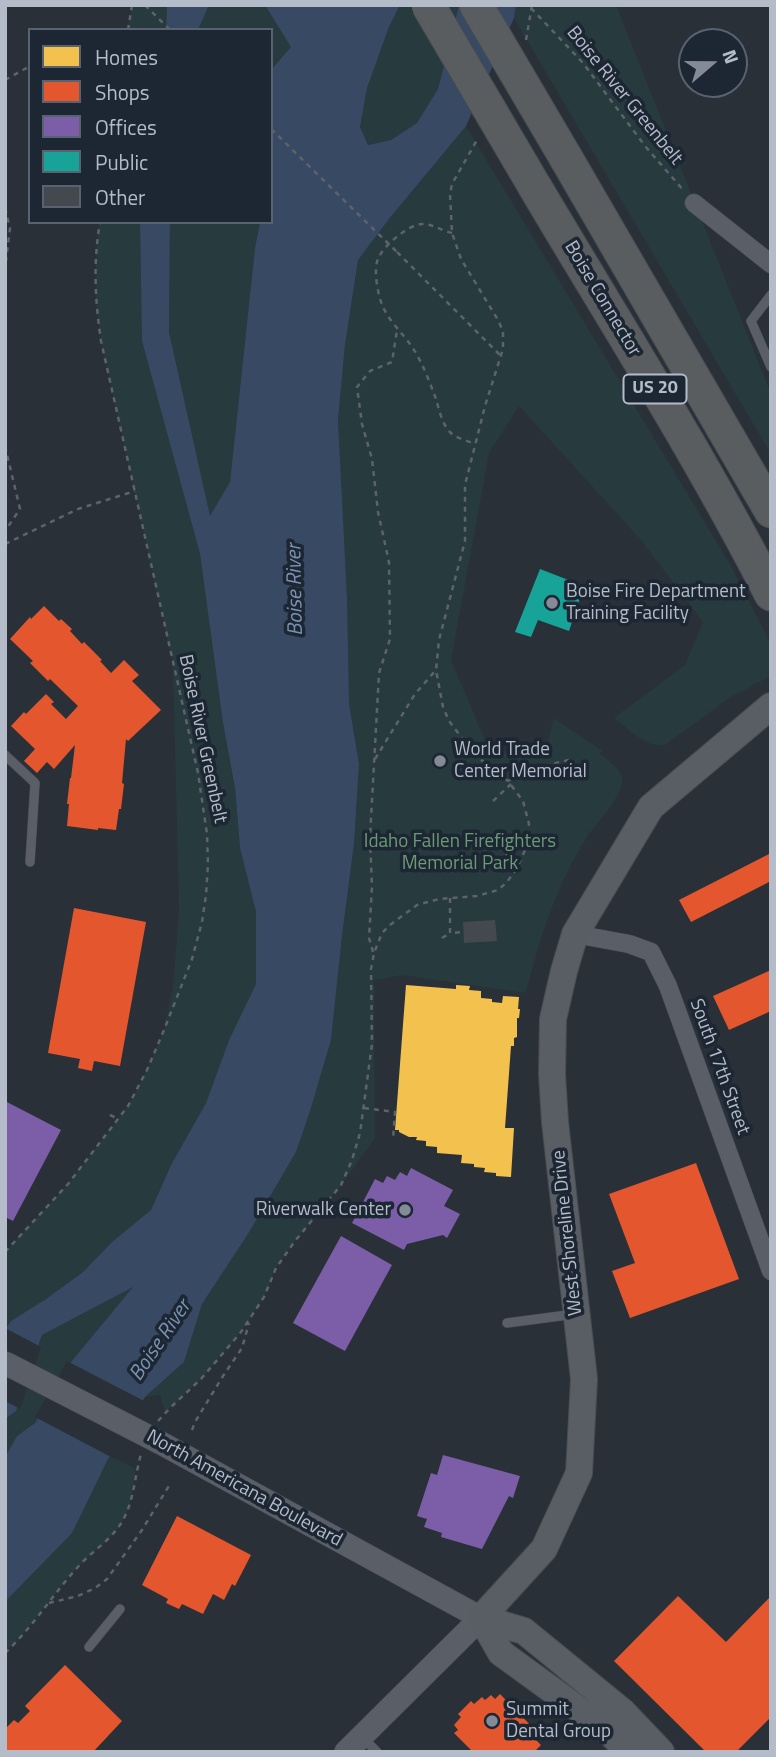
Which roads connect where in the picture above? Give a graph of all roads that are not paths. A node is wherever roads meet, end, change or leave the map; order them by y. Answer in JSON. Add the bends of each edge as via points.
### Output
{"nodes":[{"id":1,"x":428,"y":5,"type":"edge"},
{"id":2,"x":477,"y":5,"type":"edge"},
{"id":3,"x":694,"y":203,"type":"road end"},
{"id":4,"x":771,"y":264,"type":"edge"},
{"id":5,"x":771,"y":295,"type":"edge"},
{"id":6,"x":771,"y":367,"type":"edge"},
{"id":7,"x":771,"y":511,"type":"edge"},
{"id":8,"x":771,"y":594,"type":"edge"},
{"id":9,"x":771,"y":706,"type":"edge"},
{"id":10,"x":5,"y":755,"type":"edge"},
{"id":11,"x":30,"y":862,"type":"dead end"},
{"id":12,"x":575,"y":934,"type":"junction"},
{"id":13,"x":770,"y":1265,"type":"edge"},
{"id":14,"x":577,"y":1313,"type":"junction"},
{"id":15,"x":507,"y":1323,"type":"dead end"},
{"id":16,"x":5,"y":1363,"type":"edge"},
{"id":17,"x":120,"y":1609,"type":"dead end"},
{"id":18,"x":481,"y":1618,"type":"junction"},
{"id":19,"x":89,"y":1647,"type":"dead end"},
{"id":20,"x":361,"y":1747,"type":"edge"},
{"id":21,"x":629,"y":1752,"type":"edge"},
{"id":22,"x":661,"y":1752,"type":"edge"}],
"edges":[{"from":1,"to":8,"type":"highway","name":"Boise Connector","number":"US 20","bridge":true},
{"from":2,"to":7,"type":"highway","name":"Boise Connector","number":"US 20","bridge":true},
{"from":3,"to":4,"type":"street"},
{"from":5,"to":6,"type":"lane","via":[[751,321]]},
{"from":9,"to":12,"type":"main road","name":"West Shoreline Drive","via":[[651,807]]},
{"from":10,"to":11,"type":"lane","via":[[34,783]]},
{"from":12,"to":13,"type":"street","name":"South 17th Street","via":[[651,952],[668,986]]},
{"from":12,"to":14,"type":"main road","name":"West Shoreline Drive","via":[[553,1019],[552,1074]]},
{"from":14,"to":15,"type":"lane"},
{"from":14,"to":18,"type":"main road","name":"West Shoreline Drive","via":[[584,1379],[579,1473],[544,1549]]},
{"from":16,"to":18,"type":"street","name":"North Americana Boulevard","bridge":true,"via":[[153,1438]]},
{"from":17,"to":19,"type":"lane"},
{"from":18,"to":20,"type":"street","name":"West Shoreline Drive"},
{"from":18,"to":21,"type":"main road","via":[[501,1653],[607,1730]]},
{"from":18,"to":22,"type":"main road","via":[[524,1631],[622,1711]]}]}
